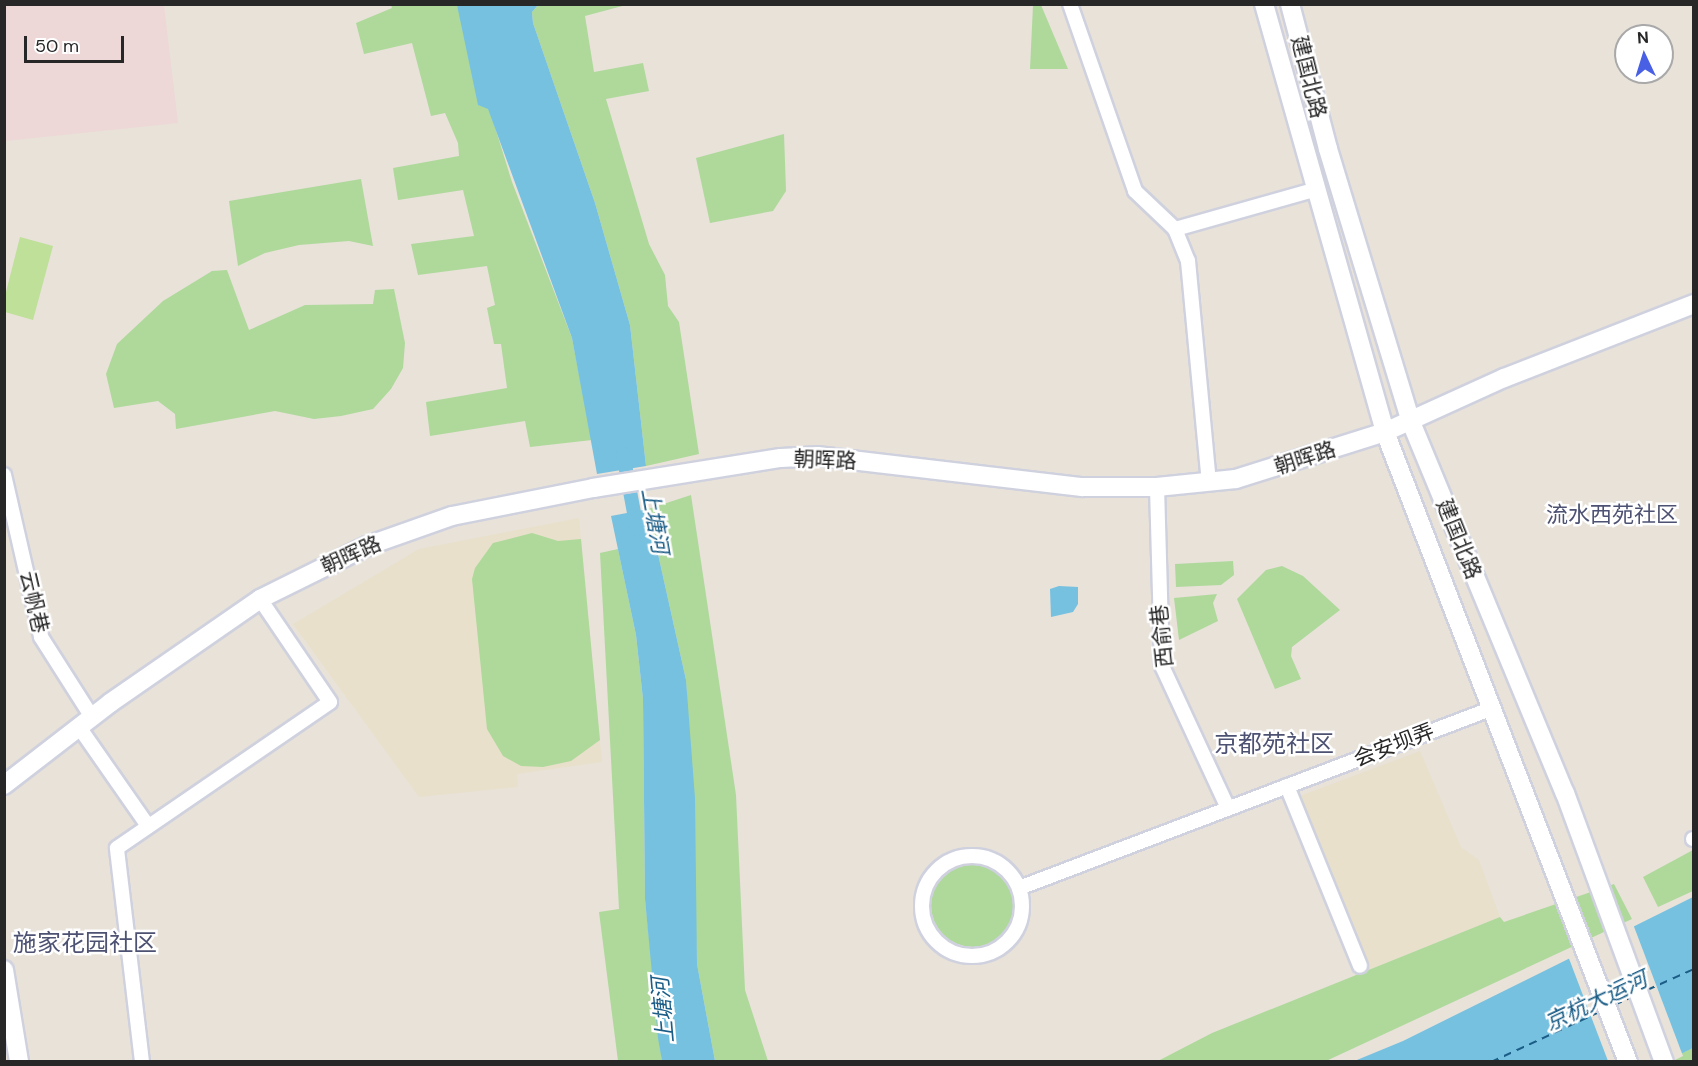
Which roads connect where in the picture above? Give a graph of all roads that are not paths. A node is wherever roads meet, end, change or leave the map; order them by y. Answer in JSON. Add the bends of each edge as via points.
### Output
{"nodes":[{"id":1,"x":1070,"y":4,"type":"edge"},
{"id":2,"x":1264,"y":4,"type":"edge"},
{"id":3,"x":1290,"y":4,"type":"edge"},
{"id":4,"x":1317,"y":189,"type":"junction"},
{"id":5,"x":1175,"y":229,"type":"junction"},
{"id":6,"x":1694,"y":304,"type":"edge"},
{"id":7,"x":1410,"y":422,"type":"junction"},
{"id":8,"x":1385,"y":432,"type":"junction"},
{"id":9,"x":4,"y":475,"type":"edge"},
{"id":10,"x":1209,"y":482,"type":"junction"},
{"id":11,"x":1157,"y":487,"type":"junction"},
{"id":12,"x":260,"y":599,"type":"junction"},
{"id":13,"x":1493,"y":708,"type":"junction"},
{"id":14,"x":85,"y":722,"type":"junction"},
{"id":15,"x":4,"y":785,"type":"edge"},
{"id":16,"x":1287,"y":786,"type":"junction"},
{"id":17,"x":1228,"y":808,"type":"junction"},
{"id":18,"x":148,"y":826,"type":"junction"},
{"id":19,"x":1018,"y":888,"type":"junction"},
{"id":20,"x":1360,"y":966,"type":"dead end"},
{"id":21,"x":4,"y":970,"type":"edge"},
{"id":22,"x":19,"y":1062,"type":"edge"},
{"id":23,"x":142,"y":1062,"type":"edge"},
{"id":24,"x":1628,"y":1062,"type":"edge"},
{"id":25,"x":1664,"y":1062,"type":"edge"}],
"edges":[{"from":1,"to":5,"type":"street","via":[[1135,191]]},
{"from":2,"to":4,"type":"main road","name":"建国北路"},
{"from":3,"to":7,"type":"main road","name":"建国北路","via":[[1328,149]]},
{"from":4,"to":5,"type":"street"},
{"from":4,"to":8,"type":"main road","name":"建国北路"},
{"from":5,"to":10,"type":"street","via":[[1188,261]]},
{"from":6,"to":7,"type":"main road","name":"朝晖路","via":[[1504,378]]},
{"from":7,"to":8,"type":"main road","name":"朝晖路"},
{"from":7,"to":25,"type":"main road","name":"建国北路","via":[[1565,793]]},
{"from":8,"to":10,"type":"main road","name":"朝晖路","via":[[1267,471]]},
{"from":8,"to":13,"type":"main road","name":"建国北路"},
{"from":9,"to":14,"type":"street","name":"云帆巷","via":[[41,638]]},
{"from":10,"to":11,"type":"main road","name":"朝晖路"},
{"from":11,"to":12,"type":"main road","name":"朝晖路","via":[[1004,481],[817,456],[781,458],[593,488],[452,516],[367,546]]},
{"from":11,"to":17,"type":"street","name":"西俞巷","via":[[1162,666]]},
{"from":12,"to":14,"type":"main road","name":"朝晖路"},
{"from":12,"to":18,"type":"street","via":[[330,702]]},
{"from":13,"to":16,"type":"street","name":"会安坝弄"},
{"from":13,"to":24,"type":"main road","name":"建国北路","via":[[1548,861]]},
{"from":14,"to":15,"type":"main road","name":"朝晖路"},
{"from":14,"to":18,"type":"street","name":"云帆巷"},
{"from":16,"to":17,"type":"street","name":"会安坝弄"},
{"from":16,"to":20,"type":"street"},
{"from":17,"to":19,"type":"street","name":"会安坝弄"},
{"from":18,"to":23,"type":"street","via":[[117,848]]},
{"from":19,"to":19,"type":"street","via":[[1006,869],[993,860],[960,857],[933,874],[921,903],[923,920],[936,941],[958,955],[992,953],[1017,930],[1022,914]]},
{"from":21,"to":22,"type":"main road"}]}
